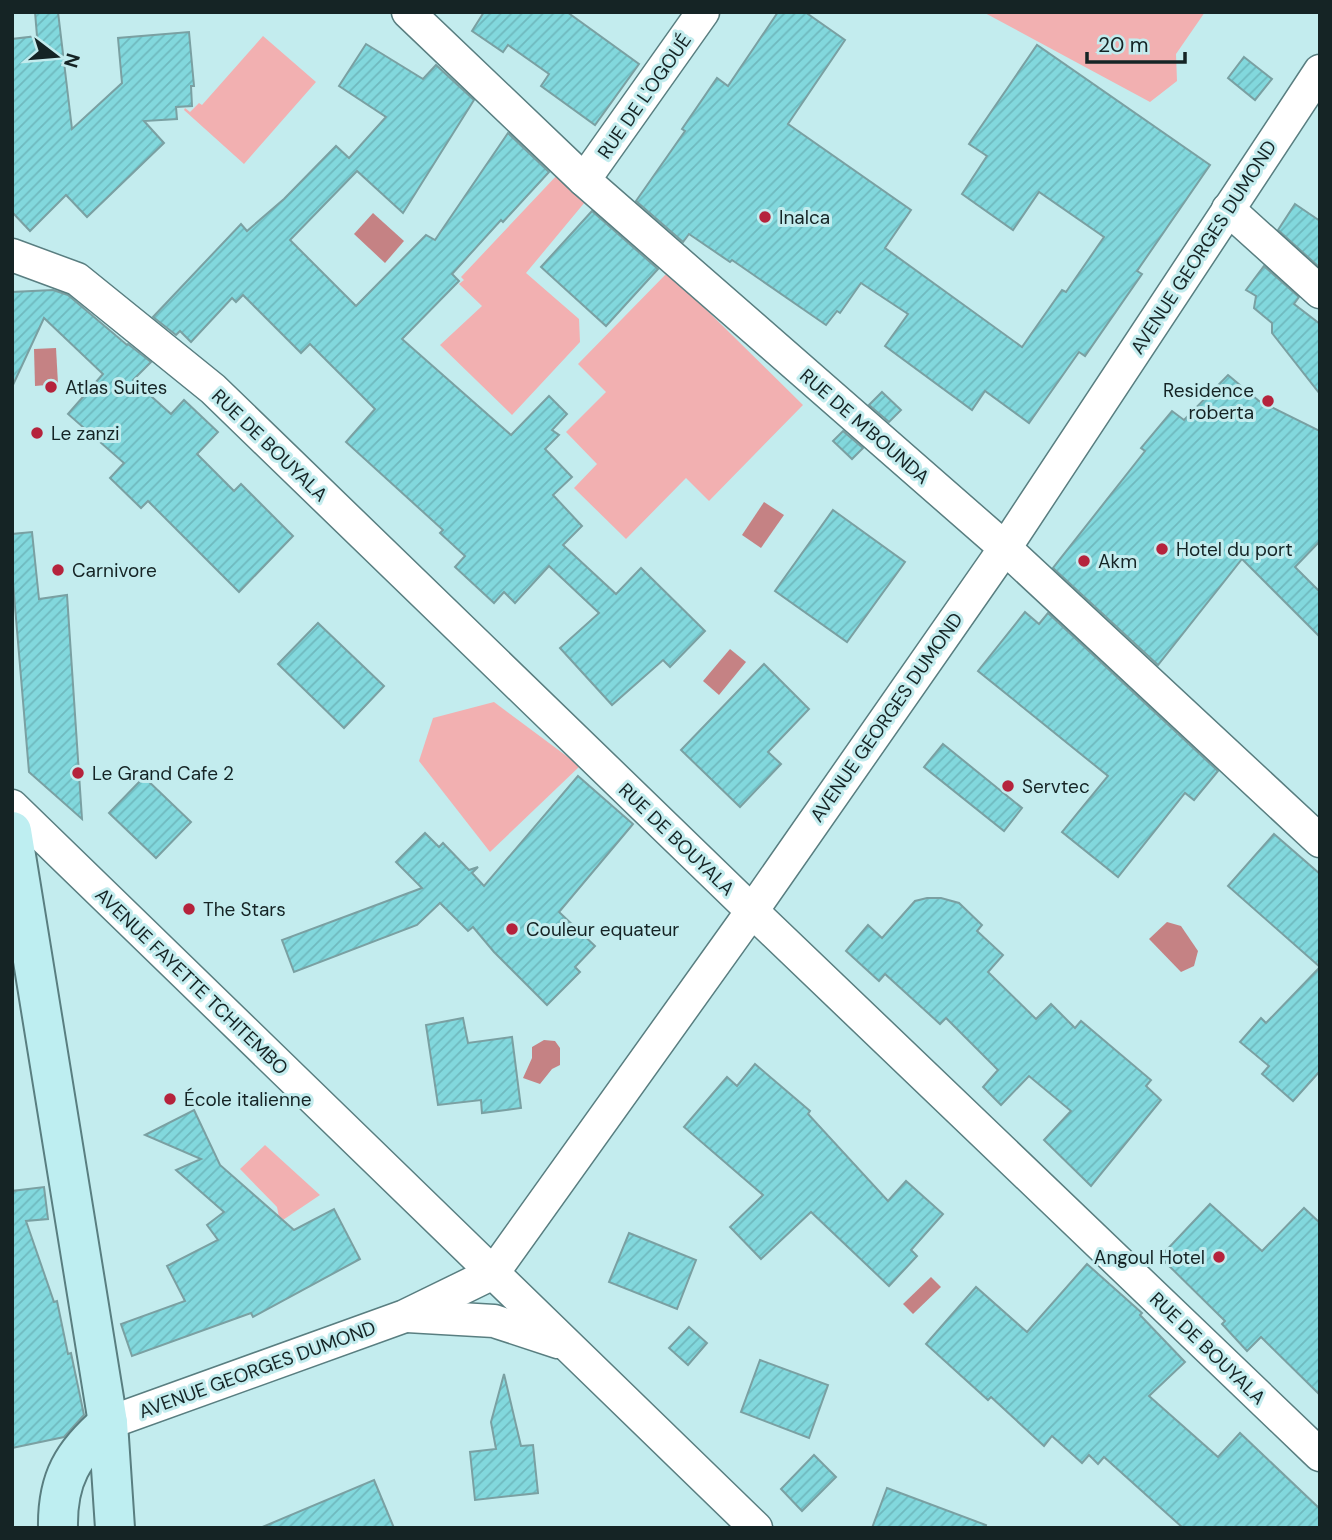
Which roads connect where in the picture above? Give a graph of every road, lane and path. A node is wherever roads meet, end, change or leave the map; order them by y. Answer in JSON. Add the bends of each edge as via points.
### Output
{"nodes":[{"id":1,"x":408,"y":12,"type":"edge"},
{"id":2,"x":703,"y":12,"type":"edge"},
{"id":3,"x":1320,"y":71,"type":"edge"},
{"id":4,"x":584,"y":180,"type":"junction"},
{"id":5,"x":1228,"y":209,"type":"junction"},
{"id":6,"x":12,"y":255,"type":"edge"},
{"id":7,"x":1320,"y":292,"type":"edge"},
{"id":8,"x":1005,"y":548,"type":"junction"},
{"id":9,"x":12,"y":806,"type":"edge"},
{"id":10,"x":12,"y":831,"type":"edge"},
{"id":11,"x":1320,"y":841,"type":"edge"},
{"id":12,"x":752,"y":911,"type":"junction"},
{"id":13,"x":493,"y":1272,"type":"junction"},
{"id":14,"x":405,"y":1316,"type":"junction"},
{"id":15,"x":565,"y":1345,"type":"junction"},
{"id":16,"x":108,"y":1423,"type":"junction"},
{"id":17,"x":1320,"y":1455,"type":"edge"},
{"id":18,"x":58,"y":1528,"type":"edge"},
{"id":19,"x":115,"y":1528,"type":"edge"},
{"id":20,"x":756,"y":1528,"type":"edge"}],
"edges":[{"from":1,"to":4,"type":"street","name":"RUE DE M'BOUNDA"},
{"from":2,"to":4,"type":"street","name":"RUE DE L'OGOUÉ"},
{"from":3,"to":5,"type":"street","name":"AVENUE GEORGES DUMOND"},
{"from":4,"to":8,"type":"street","name":"RUE DE M'BOUNDA"},
{"from":5,"to":7,"type":"street"},
{"from":5,"to":8,"type":"street","name":"AVENUE GEORGES DUMOND"},
{"from":6,"to":12,"type":"street","name":"RUE DE BOUYALA","via":[[77,279],[213,389]]},
{"from":8,"to":11,"type":"street","name":"RUE DE M'BOUNDA"},
{"from":8,"to":12,"type":"street","name":"AVENUE GEORGES DUMOND"},
{"from":9,"to":13,"type":"street","name":"AVENUE FAYETTE TCHITEMBO"},
{"from":10,"to":16,"type":"street"},
{"from":12,"to":13,"type":"street","name":"AVENUE GEORGES DUMOND"},
{"from":12,"to":17,"type":"street","name":"RUE DE BOUYALA"},
{"from":13,"to":14,"type":"street","name":"AVENUE GEORGES DUMOND"},
{"from":13,"to":15,"type":"street","name":"AVENUE FAYETTE TCHITEMBO"},
{"from":14,"to":15,"type":"street","name":"AVENUE GEORGES DUMOND","via":[[494,1321]]},
{"from":14,"to":16,"type":"street","name":"AVENUE GEORGES DUMOND"},
{"from":15,"to":20,"type":"street","name":"AVENUE FAYETTE TCHITEMBO"},
{"from":16,"to":18,"type":"street","via":[[84,1443],[69,1469],[57,1506]]},
{"from":16,"to":19,"type":"street"}]}
